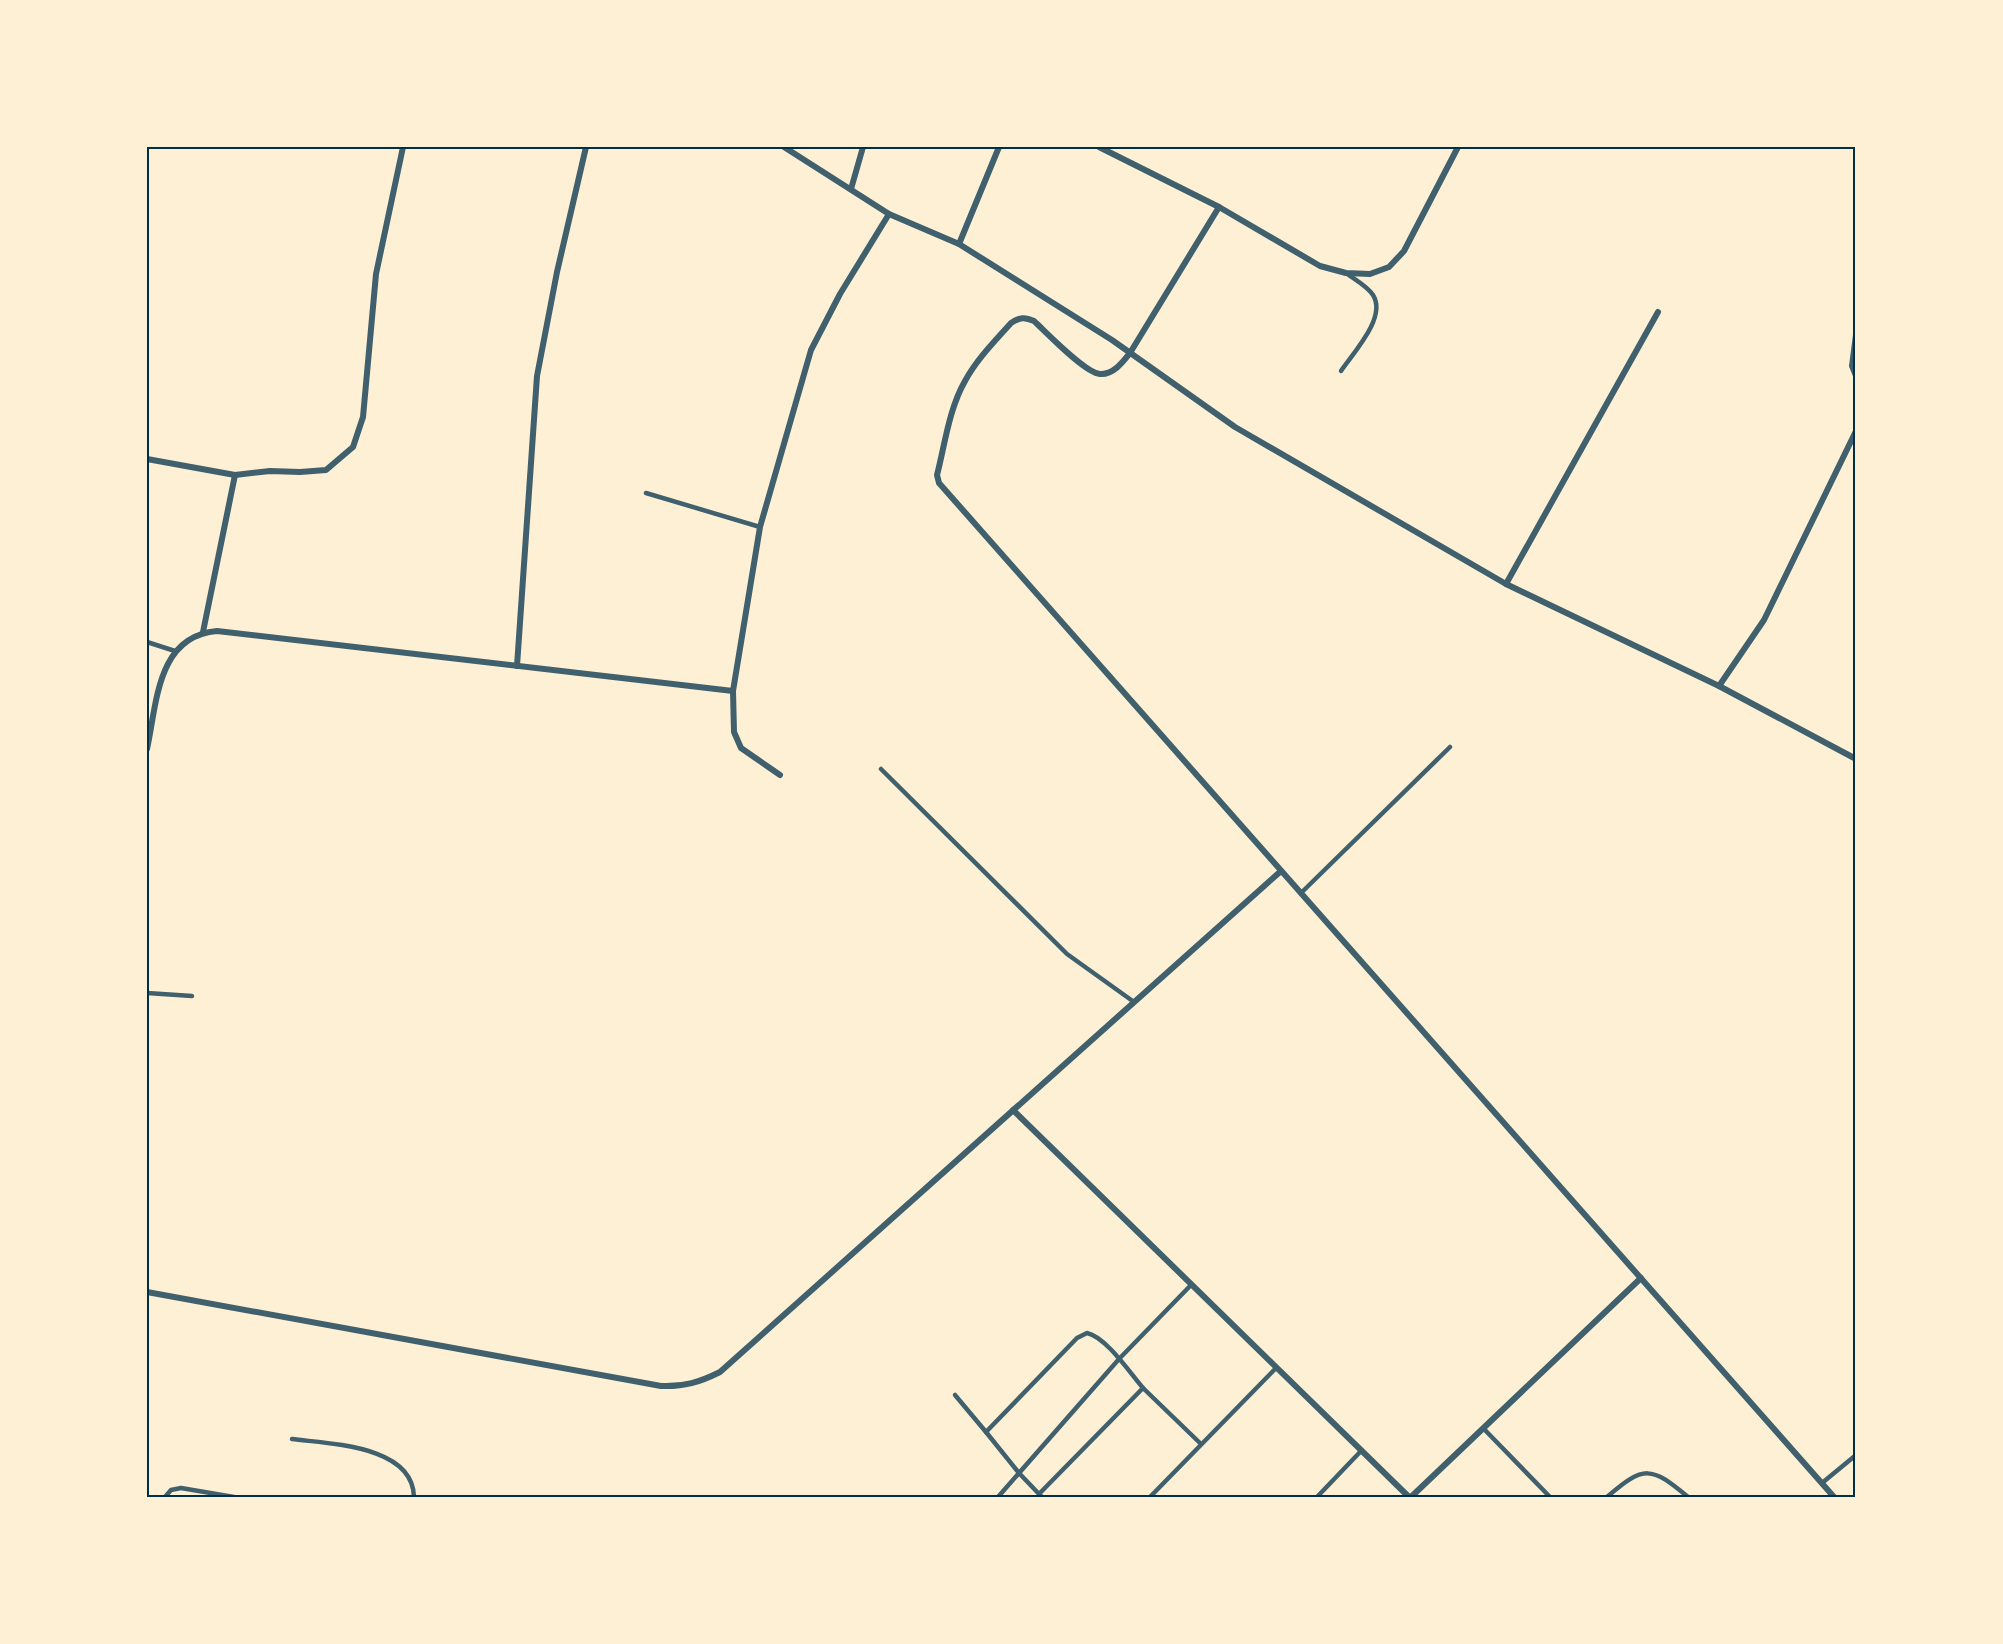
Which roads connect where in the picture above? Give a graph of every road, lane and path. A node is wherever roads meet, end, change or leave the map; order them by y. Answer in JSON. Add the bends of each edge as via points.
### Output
{"nodes":[{"id":1,"x":403,"y":147,"type":"edge"},
{"id":2,"x":586,"y":147,"type":"edge"},
{"id":3,"x":784,"y":147,"type":"edge"},
{"id":4,"x":863,"y":147,"type":"edge"},
{"id":5,"x":999,"y":147,"type":"edge"},
{"id":6,"x":1099,"y":147,"type":"edge"},
{"id":7,"x":1458,"y":147,"type":"edge"},
{"id":8,"x":851,"y":189,"type":"junction"},
{"id":9,"x":1219,"y":207,"type":"junction"},
{"id":10,"x":889,"y":214,"type":"junction"},
{"id":11,"x":960,"y":244,"type":"junction"},
{"id":12,"x":1346,"y":273,"type":"junction"},
{"id":13,"x":1658,"y":312,"type":"dead end"},
{"id":14,"x":1856,"y":335,"type":"edge"},
{"id":15,"x":1130,"y":353,"type":"junction"},
{"id":16,"x":1341,"y":371,"type":"dead end"},
{"id":17,"x":1856,"y":376,"type":"edge"},
{"id":18,"x":1856,"y":431,"type":"edge"},
{"id":19,"x":147,"y":459,"type":"edge"},
{"id":20,"x":235,"y":475,"type":"junction"},
{"id":21,"x":646,"y":493,"type":"dead end"},
{"id":22,"x":760,"y":527,"type":"junction"},
{"id":23,"x":1506,"y":584,"type":"junction"},
{"id":24,"x":203,"y":632,"type":"junction"},
{"id":25,"x":147,"y":642,"type":"edge"},
{"id":26,"x":175,"y":651,"type":"junction"},
{"id":27,"x":517,"y":666,"type":"junction"},
{"id":28,"x":1719,"y":686,"type":"junction"},
{"id":29,"x":733,"y":691,"type":"junction"},
{"id":30,"x":1450,"y":747,"type":"dead end"},
{"id":31,"x":147,"y":749,"type":"edge"},
{"id":32,"x":1856,"y":759,"type":"edge"},
{"id":33,"x":880,"y":769,"type":"dead end"},
{"id":34,"x":780,"y":775,"type":"dead end"},
{"id":35,"x":1281,"y":871,"type":"junction"},
{"id":36,"x":1301,"y":893,"type":"junction"},
{"id":37,"x":147,"y":993,"type":"edge"},
{"id":38,"x":192,"y":996,"type":"dead end"},
{"id":39,"x":1134,"y":1002,"type":"junction"},
{"id":40,"x":1013,"y":1110,"type":"junction"},
{"id":41,"x":1641,"y":1278,"type":"junction"},
{"id":42,"x":1191,"y":1285,"type":"junction"},
{"id":43,"x":147,"y":1292,"type":"edge"},
{"id":44,"x":1119,"y":1359,"type":"junction"},
{"id":45,"x":1276,"y":1368,"type":"junction"},
{"id":46,"x":1143,"y":1388,"type":"junction"},
{"id":47,"x":955,"y":1395,"type":"dead end"},
{"id":48,"x":1483,"y":1428,"type":"junction"},
{"id":49,"x":986,"y":1432,"type":"junction"},
{"id":50,"x":292,"y":1439,"type":"dead end"},
{"id":51,"x":1201,"y":1444,"type":"junction"},
{"id":52,"x":1361,"y":1451,"type":"junction"},
{"id":53,"x":1856,"y":1455,"type":"edge"},
{"id":54,"x":1019,"y":1473,"type":"junction"},
{"id":55,"x":1821,"y":1483,"type":"junction"},
{"id":56,"x":1041,"y":1495,"type":"edge"},
{"id":57,"x":1830,"y":1496,"type":"edge"},
{"id":58,"x":165,"y":1497,"type":"edge"},
{"id":59,"x":234,"y":1497,"type":"edge"},
{"id":60,"x":414,"y":1497,"type":"edge"},
{"id":61,"x":998,"y":1497,"type":"edge"},
{"id":62,"x":1150,"y":1497,"type":"edge"},
{"id":63,"x":1317,"y":1497,"type":"edge"},
{"id":64,"x":1410,"y":1497,"type":"edge"},
{"id":65,"x":1550,"y":1497,"type":"edge"},
{"id":66,"x":1607,"y":1497,"type":"edge"},
{"id":67,"x":1688,"y":1497,"type":"edge"}],
"edges":[{"from":1,"to":20,"type":"street","via":[[376,274],[363,417],[353,447],[326,470]]},
{"from":2,"to":27,"type":"street","via":[[537,376]]},
{"from":3,"to":8,"type":"street"},
{"from":4,"to":8,"type":"street"},
{"from":5,"to":11,"type":"street"},
{"from":6,"to":9,"type":"street"},
{"from":7,"to":12,"type":"street","via":[[1404,250],[1389,267],[1370,274]]},
{"from":8,"to":10,"type":"street"},
{"from":9,"to":12,"type":"street","via":[[1320,266]]},
{"from":9,"to":15,"type":"street"},
{"from":10,"to":11,"type":"street"},
{"from":10,"to":22,"type":"street","via":[[811,350]]},
{"from":11,"to":15,"type":"street"},
{"from":12,"to":16,"type":"lane","via":[[1372,293],[1377,303],[1372,325]]},
{"from":13,"to":23,"type":"street"},
{"from":14,"to":17,"type":"street","via":[[1852,366]]},
{"from":15,"to":23,"type":"street","via":[[1235,427]]},
{"from":15,"to":35,"type":"street","via":[[1111,372],[1093,372],[1034,321],[1018,318],[977,361],[964,382],[937,479]]},
{"from":18,"to":28,"type":"street","via":[[1764,620]]},
{"from":19,"to":20,"type":"street"},
{"from":20,"to":24,"type":"street"},
{"from":21,"to":22,"type":"lane"},
{"from":22,"to":29,"type":"street"},
{"from":23,"to":28,"type":"street"},
{"from":24,"to":26,"type":"street"},
{"from":24,"to":27,"type":"street"},
{"from":25,"to":26,"type":"lane"},
{"from":26,"to":31,"type":"street","via":[[162,678]]},
{"from":27,"to":29,"type":"street"},
{"from":28,"to":32,"type":"street"},
{"from":29,"to":34,"type":"street","via":[[735,732],[741,748]]},
{"from":30,"to":36,"type":"lane"},
{"from":33,"to":39,"type":"lane","via":[[1067,954]]},
{"from":35,"to":36,"type":"street"},
{"from":35,"to":39,"type":"street"},
{"from":36,"to":41,"type":"street"},
{"from":37,"to":38,"type":"lane"},
{"from":39,"to":40,"type":"street"},
{"from":40,"to":42,"type":"street"},
{"from":40,"to":43,"type":"street","via":[[720,1372],[699,1382],[661,1386]]},
{"from":41,"to":48,"type":"street"},
{"from":41,"to":55,"type":"street"},
{"from":42,"to":44,"type":"lane"},
{"from":42,"to":45,"type":"street"},
{"from":44,"to":46,"type":"lane"},
{"from":44,"to":49,"type":"lane","via":[[1097,1338],[1082,1335]]},
{"from":44,"to":54,"type":"lane"},
{"from":45,"to":51,"type":"lane"},
{"from":45,"to":52,"type":"street"},
{"from":46,"to":51,"type":"lane"},
{"from":46,"to":56,"type":"lane"},
{"from":47,"to":49,"type":"lane"},
{"from":48,"to":64,"type":"street"},
{"from":48,"to":65,"type":"lane"},
{"from":49,"to":54,"type":"lane"},
{"from":50,"to":60,"type":"lane","via":[[356,1447],[386,1457],[402,1469],[414,1488]]},
{"from":51,"to":62,"type":"lane"},
{"from":52,"to":63,"type":"lane"},
{"from":52,"to":64,"type":"street"},
{"from":53,"to":55,"type":"lane"},
{"from":54,"to":56,"type":"lane"},
{"from":54,"to":61,"type":"lane"},
{"from":55,"to":57,"type":"street"},
{"from":58,"to":59,"type":"lane","via":[[171,1490],[181,1488]]},
{"from":66,"to":67,"type":"lane","via":[[1625,1482],[1649,1471]]}]}
